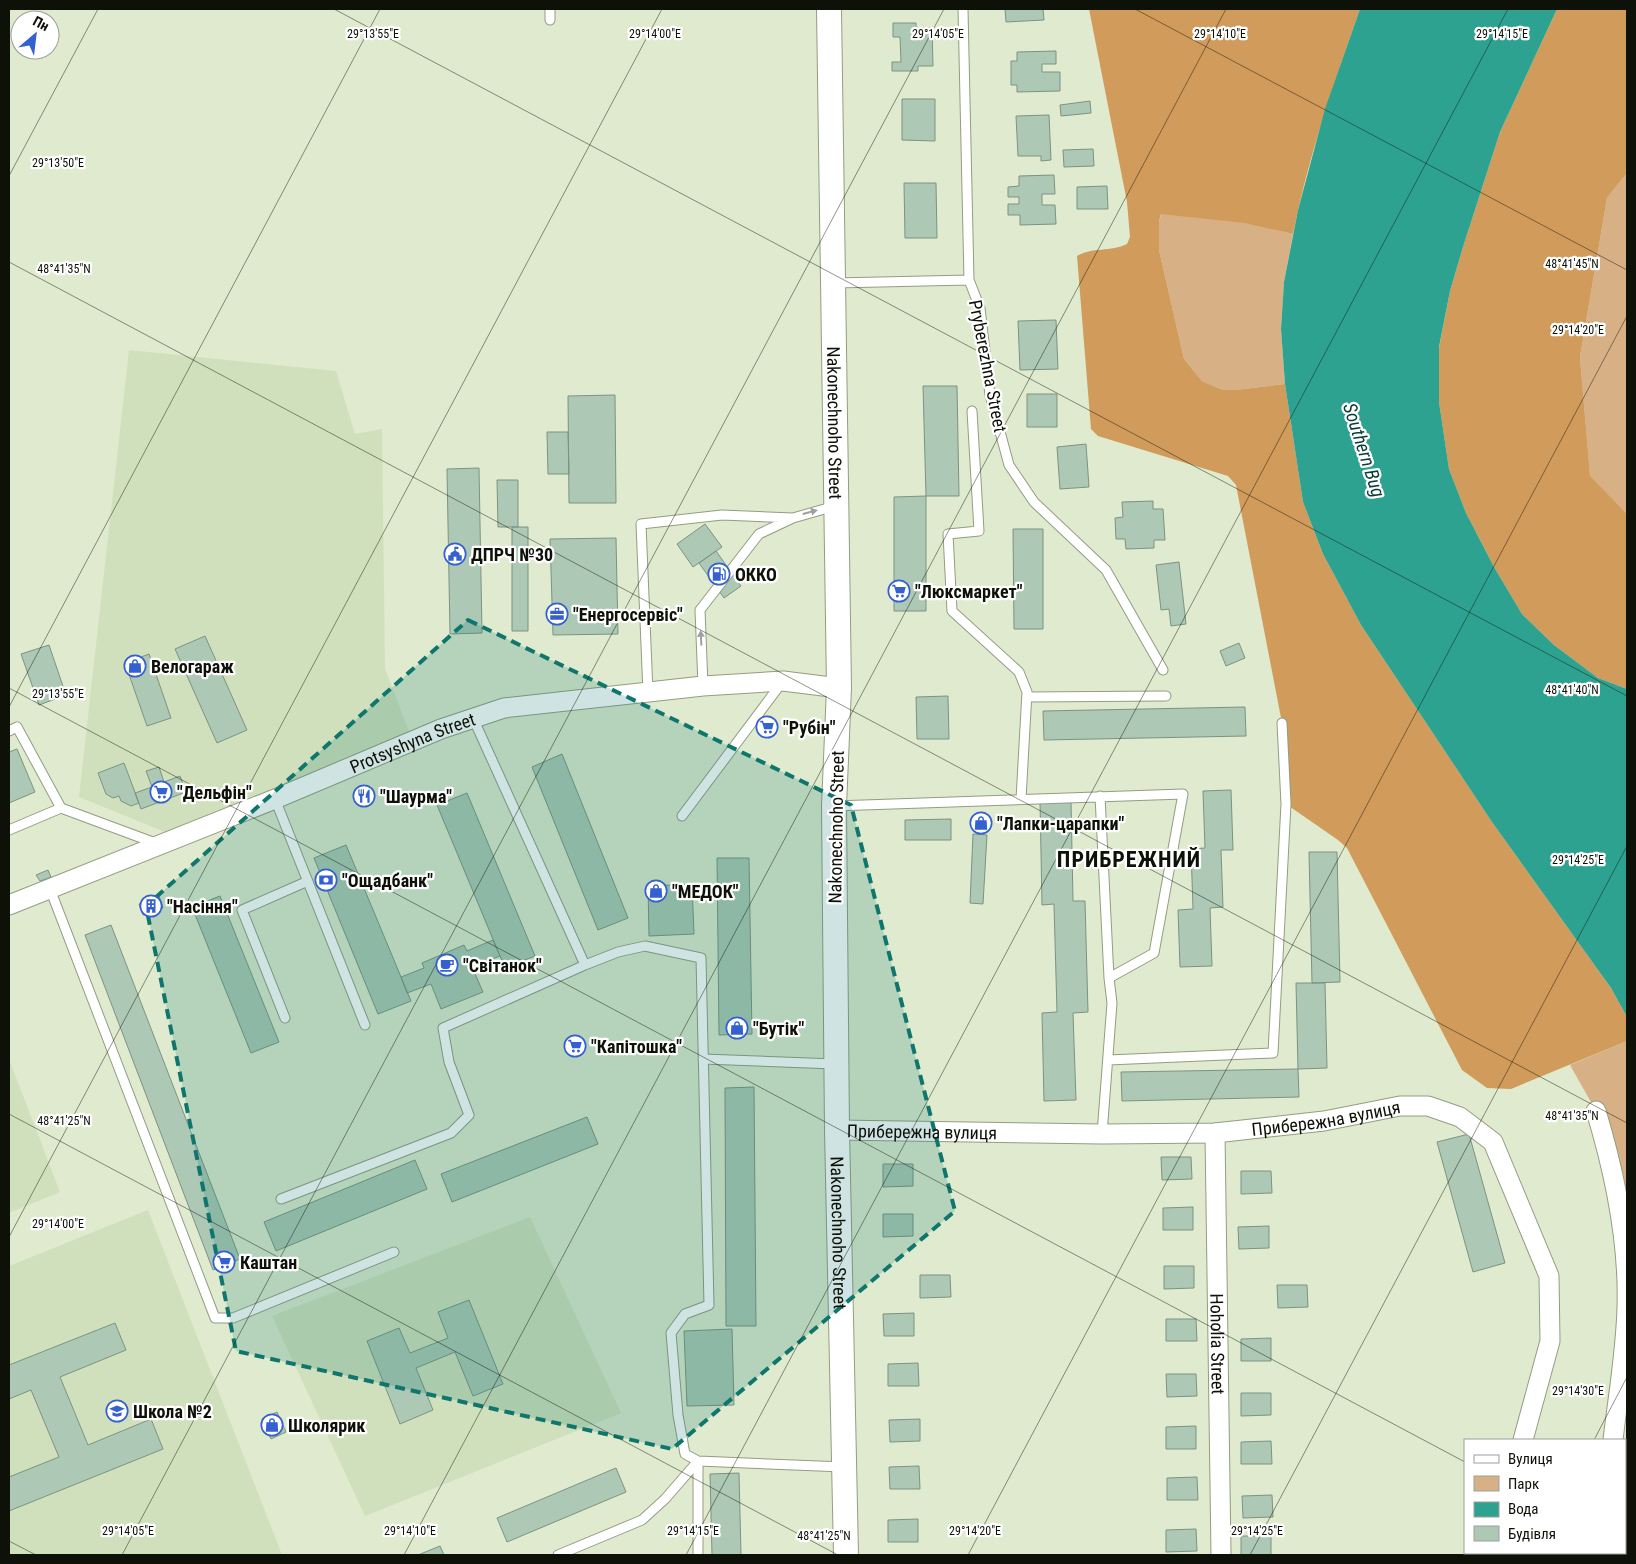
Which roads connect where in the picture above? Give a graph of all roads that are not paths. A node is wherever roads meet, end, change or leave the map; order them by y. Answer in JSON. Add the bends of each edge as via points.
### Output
{"nodes":[{"id":1,"x":550,"y":9,"type":"edge"},
{"id":2,"x":828,"y":9,"type":"edge"},
{"id":3,"x":963,"y":9,"type":"edge"},
{"id":4,"x":550,"y":20,"type":"dead end"},
{"id":5,"x":968,"y":280,"type":"junction"},
{"id":6,"x":832,"y":283,"type":"junction"},
{"id":7,"x":972,"y":411,"type":"dead end"},
{"id":8,"x":837,"y":505,"type":"junction"},
{"id":9,"x":793,"y":518,"type":"junction"},
{"id":10,"x":1163,"y":670,"type":"dead end"},
{"id":11,"x":783,"y":681,"type":"junction"},
{"id":12,"x":703,"y":686,"type":"junction"},
{"id":13,"x":839,"y":688,"type":"junction"},
{"id":14,"x":648,"y":693,"type":"junction"},
{"id":15,"x":1166,"y":696,"type":"dead end"},
{"id":16,"x":1027,"y":697,"type":"junction"},
{"id":17,"x":473,"y":718,"type":"junction"},
{"id":18,"x":1282,"y":724,"type":"dead end"},
{"id":19,"x":9,"y":730,"type":"edge"},
{"id":20,"x":1100,"y":796,"type":"junction"},
{"id":21,"x":275,"y":799,"type":"junction"},
{"id":22,"x":1021,"y":799,"type":"junction"},
{"id":23,"x":834,"y":806,"type":"junction"},
{"id":24,"x":61,"y":808,"type":"junction"},
{"id":25,"x":682,"y":816,"type":"dead end"},
{"id":26,"x":9,"y":830,"type":"edge"},
{"id":27,"x":160,"y":845,"type":"junction"},
{"id":28,"x":308,"y":881,"type":"junction"},
{"id":29,"x":50,"y":889,"type":"junction"},
{"id":30,"x":9,"y":905,"type":"edge"},
{"id":31,"x":585,"y":965,"type":"junction"},
{"id":32,"x":1109,"y":978,"type":"junction"},
{"id":33,"x":285,"y":1018,"type":"dead end"},
{"id":34,"x":365,"y":1025,"type":"dead end"},
{"id":35,"x":703,"y":1059,"type":"junction"},
{"id":36,"x":1108,"y":1060,"type":"junction"},
{"id":37,"x":836,"y":1064,"type":"junction"},
{"id":38,"x":1596,"y":1111,"type":"dead end"},
{"id":39,"x":837,"y":1130,"type":"junction"},
{"id":40,"x":1216,"y":1133,"type":"junction"},
{"id":41,"x":1102,"y":1134,"type":"junction"},
{"id":42,"x":281,"y":1199,"type":"dead end"},
{"id":43,"x":394,"y":1252,"type":"dead end"},
{"id":44,"x":1523,"y":1439,"type":"edge"},
{"id":45,"x":1613,"y":1439,"type":"edge"},
{"id":46,"x":698,"y":1461,"type":"junction"},
{"id":47,"x":844,"y":1467,"type":"junction"},
{"id":48,"x":558,"y":1555,"type":"edge"},
{"id":49,"x":698,"y":1555,"type":"edge"},
{"id":50,"x":846,"y":1555,"type":"edge"},
{"id":51,"x":1221,"y":1555,"type":"edge"}],
"edges":[{"from":1,"to":4,"type":"lane"},
{"from":2,"to":6,"type":"street","name":"Nakonechnoho Street"},
{"from":3,"to":5,"type":"lane","name":"Pryberezhna Street"},
{"from":5,"to":6,"type":"lane"},
{"from":5,"to":10,"type":"lane","name":"Pryberezhna Street","via":[[980,308],[990,395],[1009,465],[1034,502],[1106,570]]},
{"from":6,"to":8,"type":"street","name":"Nakonechnoho Street"},
{"from":7,"to":16,"type":"lane","via":[[979,531],[948,534],[952,611],[1019,672]]},
{"from":9,"to":8,"type":"lane","one_way":true},
{"from":8,"to":13,"type":"street","name":"Nakonechnoho Street"},
{"from":12,"to":9,"type":"lane","one_way":true,"via":[[700,610],[759,534]]},
{"from":9,"to":14,"type":"lane","via":[[722,516],[641,524]]},
{"from":11,"to":12,"type":"street","name":"Protsyshyna Street"},
{"from":11,"to":13,"type":"street","name":"Protsyshyna Street"},
{"from":11,"to":25,"type":"lane"},
{"from":12,"to":14,"type":"street","name":"Protsyshyna Street"},
{"from":13,"to":23,"type":"street","name":"Nakonechnoho Street"},
{"from":14,"to":17,"type":"street","name":"Protsyshyna Street","via":[[504,708]]},
{"from":15,"to":16,"type":"lane"},
{"from":16,"to":22,"type":"lane"},
{"from":17,"to":21,"type":"street","name":"Protsyshyna Street","via":[[441,728]]},
{"from":17,"to":31,"type":"lane"},
{"from":18,"to":36,"type":"lane","via":[[1286,804],[1273,1053]]},
{"from":19,"to":24,"type":"lane","via":[[17,727]]},
{"from":20,"to":22,"type":"lane"},
{"from":20,"to":32,"type":"lane"},
{"from":20,"to":32,"type":"lane","via":[[1182,794],[1154,953]]},
{"from":21,"to":27,"type":"street","name":"Protsyshyna Street"},
{"from":21,"to":28,"type":"lane"},
{"from":22,"to":23,"type":"lane"},
{"from":23,"to":37,"type":"street","name":"Nakonechnoho Street"},
{"from":24,"to":26,"type":"lane"},
{"from":24,"to":27,"type":"lane"},
{"from":27,"to":29,"type":"street","name":"Protsyshyna Street"},
{"from":28,"to":33,"type":"lane","via":[[242,910]]},
{"from":28,"to":34,"type":"lane"},
{"from":29,"to":30,"type":"street","name":"Protsyshyna Street"},
{"from":29,"to":43,"type":"lane","via":[[215,1318],[233,1318]]},
{"from":31,"to":35,"type":"lane","via":[[645,946],[701,958]]},
{"from":31,"to":42,"type":"lane","via":[[443,1028],[449,1062],[469,1115],[451,1133]]},
{"from":32,"to":36,"type":"lane","via":[[1112,1003]]},
{"from":35,"to":37,"type":"lane"},
{"from":35,"to":46,"type":"lane","via":[[708,1305],[685,1314],[671,1333],[685,1454]]},
{"from":36,"to":41,"type":"lane"},
{"from":37,"to":39,"type":"street","name":"Nakonechnoho Street"},
{"from":38,"to":45,"type":"street","via":[[1609,1154],[1626,1258],[1627,1307]]},
{"from":39,"to":41,"type":"street","name":"Прибережна вулиця"},
{"from":39,"to":47,"type":"street","name":"Nakonechnoho Street"},
{"from":40,"to":41,"type":"street","name":"Прибережна вулиця"},
{"from":40,"to":44,"type":"street","name":"Прибережна вулиця","via":[[1324,1121],[1400,1106],[1428,1106],[1460,1117],[1493,1142],[1549,1276],[1550,1341]]},
{"from":40,"to":51,"type":"street","name":"Hoholia Street"},
{"from":46,"to":47,"type":"lane"},
{"from":46,"to":48,"type":"lane","via":[[642,1520]]},
{"from":46,"to":49,"type":"lane"},
{"from":47,"to":50,"type":"street","name":"Nakonechnoho Street"}]}
